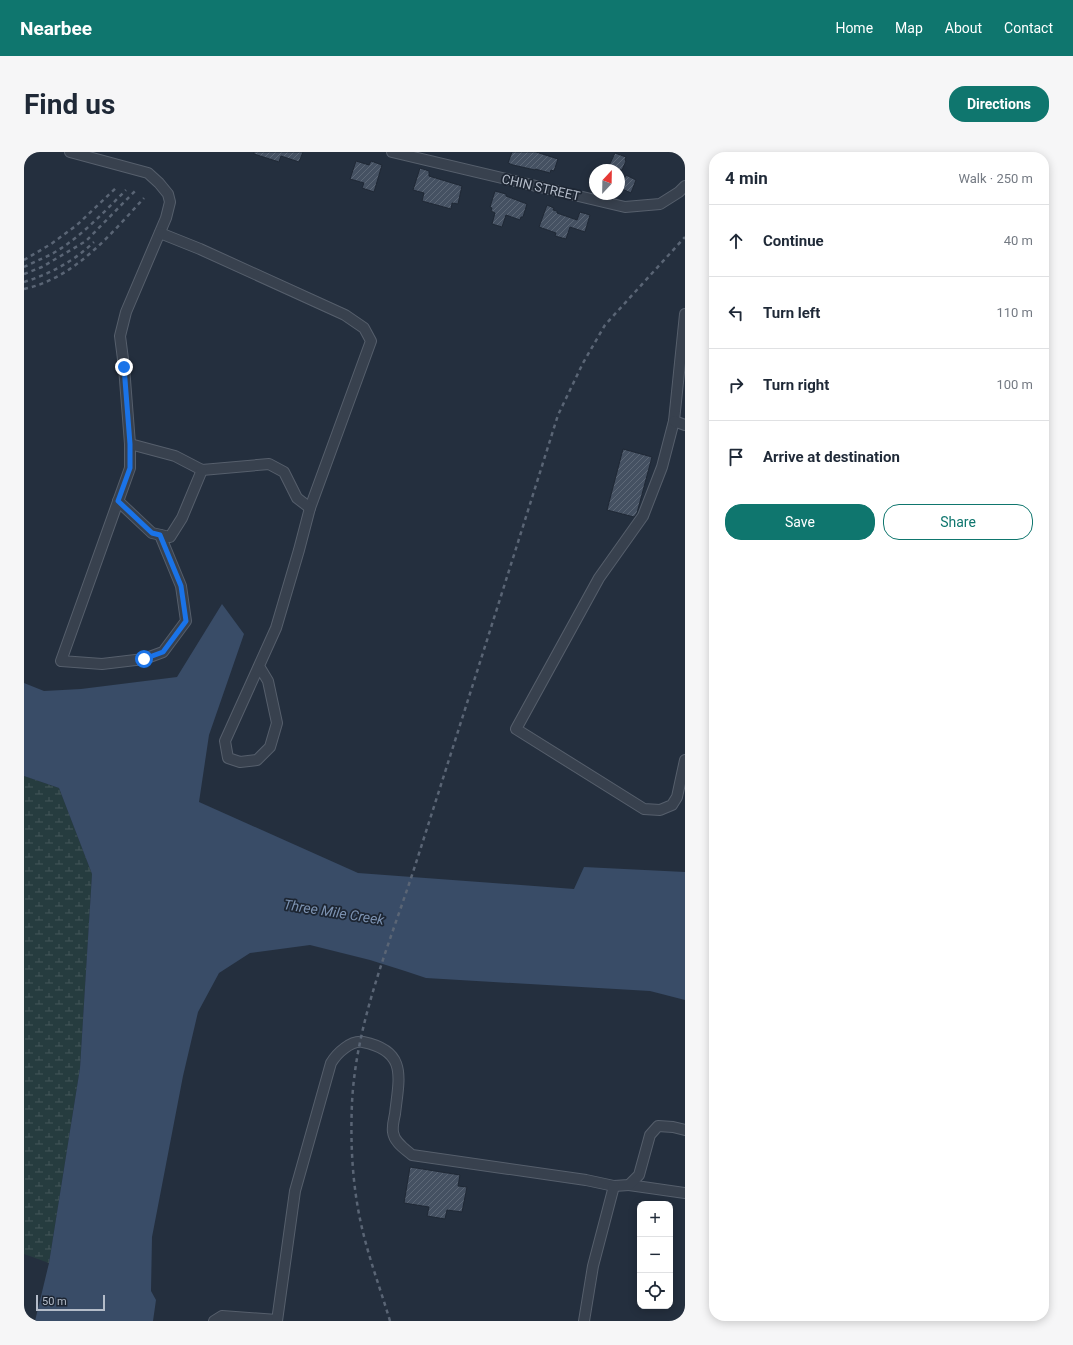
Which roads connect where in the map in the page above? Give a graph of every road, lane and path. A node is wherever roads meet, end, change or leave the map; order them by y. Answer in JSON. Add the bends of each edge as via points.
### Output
{"nodes":[{"id":1,"x":70,"y":152,"type":"edge"},
{"id":2,"x":392,"y":152,"type":"edge"},
{"id":3,"x":685,"y":186,"type":"edge"},
{"id":4,"x":160,"y":233,"type":"junction"},
{"id":5,"x":685,"y":314,"type":"edge"},
{"id":6,"x":674,"y":421,"type":"junction"},
{"id":7,"x":685,"y":425,"type":"edge"},
{"id":8,"x":130,"y":444,"type":"junction"},
{"id":9,"x":202,"y":470,"type":"junction"},
{"id":10,"x":118,"y":501,"type":"junction"},
{"id":11,"x":310,"y":508,"type":"junction"},
{"id":12,"x":160,"y":535,"type":"junction"},
{"id":13,"x":259,"y":666,"type":"junction"},
{"id":14,"x":685,"y":760,"type":"edge"},
{"id":15,"x":685,"y":1130,"type":"edge"},
{"id":16,"x":629,"y":1185,"type":"junction"},
{"id":17,"x":614,"y":1186,"type":"junction"},
{"id":18,"x":685,"y":1193,"type":"edge"},
{"id":19,"x":277,"y":1320,"type":"edge"},
{"id":20,"x":214,"y":1321,"type":"edge"},
{"id":21,"x":584,"y":1321,"type":"edge"}],
"edges":[{"from":1,"to":4,"type":"street","via":[[148,173],[168,194],[170,202]]},
{"from":2,"to":3,"type":"street","name":"CHIN STREET","via":[[625,207],[660,204]]},
{"from":4,"to":8,"type":"street","via":[[126,312],[120,336]]},
{"from":4,"to":11,"type":"street","via":[[345,315],[364,328],[371,341]]},
{"from":5,"to":6,"type":"street"},
{"from":6,"to":7,"type":"street"},
{"from":6,"to":14,"type":"street","via":[[662,467],[643,516],[599,578],[516,729],[644,809],[660,810],[672,805],[677,797]]},
{"from":8,"to":9,"type":"street","via":[[175,456]]},
{"from":8,"to":10,"type":"street","via":[[130,468]]},
{"from":9,"to":11,"type":"street","via":[[269,464],[284,472],[297,498]]},
{"from":9,"to":12,"type":"street","via":[[182,518],[170,537]]},
{"from":10,"to":12,"type":"street","via":[[152,533]]},
{"from":10,"to":12,"type":"street","via":[[60,661],[102,664],[144,659],[163,652],[186,621],[181,586]]},
{"from":11,"to":13,"type":"street","via":[[276,628]]},
{"from":13,"to":13,"type":"street","via":[[268,681],[277,723],[270,746],[256,760],[240,762],[228,758],[224,742]]},
{"from":15,"to":16,"type":"street","via":[[658,1126],[650,1135],[639,1175]]},
{"from":16,"to":17,"type":"street"},
{"from":16,"to":18,"type":"street"},
{"from":17,"to":19,"type":"street","via":[[412,1155],[397,1142],[393,1132],[398,1086],[398,1069],[393,1058],[386,1049],[361,1042],[345,1048],[337,1054],[332,1063],[295,1191]]},
{"from":17,"to":21,"type":"street","via":[[593,1266]]},
{"from":19,"to":20,"type":"street","via":[[222,1316]]}]}
